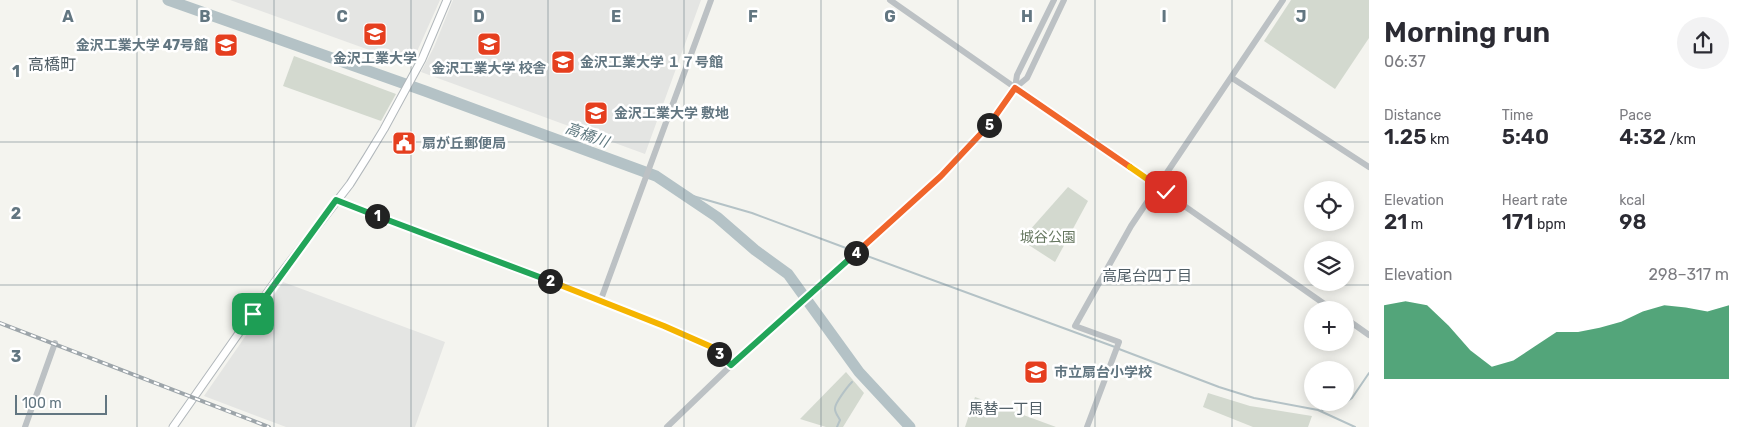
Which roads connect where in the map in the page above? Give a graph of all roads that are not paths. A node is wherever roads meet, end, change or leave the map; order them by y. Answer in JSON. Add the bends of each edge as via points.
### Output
{"nodes":[{"id":1,"x":447,"y":0,"type":"edge"},
{"id":2,"x":711,"y":0,"type":"edge"},
{"id":3,"x":890,"y":0,"type":"edge"},
{"id":4,"x":1054,"y":0,"type":"edge"},
{"id":5,"x":1064,"y":0,"type":"edge"},
{"id":6,"x":1284,"y":0,"type":"edge"},
{"id":7,"x":1232,"y":78,"type":"junction"},
{"id":8,"x":1015,"y":88,"type":"junction"},
{"id":9,"x":1369,"y":167,"type":"edge"},
{"id":10,"x":1157,"y":186,"type":"junction"},
{"id":11,"x":336,"y":200,"type":"junction"},
{"id":12,"x":1320,"y":301,"type":"edge"},
{"id":13,"x":600,"y":302,"type":"junction"},
{"id":14,"x":1354,"y":324,"type":"edge"},
{"id":15,"x":1369,"y":335,"type":"edge"},
{"id":16,"x":55,"y":343,"type":"dead end"},
{"id":17,"x":731,"y":365,"type":"junction"},
{"id":18,"x":25,"y":427,"type":"edge"},
{"id":19,"x":173,"y":427,"type":"edge"},
{"id":20,"x":666,"y":427,"type":"edge"},
{"id":21,"x":1088,"y":427,"type":"edge"}],
"edges":[{"from":1,"to":11,"type":"main road","via":[[414,74],[384,129],[350,184]]},
{"from":2,"to":13,"type":"street"},
{"from":3,"to":8,"type":"street"},
{"from":4,"to":8,"type":"street","via":[[1018,75]]},
{"from":5,"to":8,"type":"street","via":[[1026,81]]},
{"from":6,"to":7,"type":"street"},
{"from":7,"to":9,"type":"street"},
{"from":7,"to":10,"type":"street"},
{"from":8,"to":10,"type":"street"},
{"from":8,"to":17,"type":"street","via":[[988,126],[941,176]]},
{"from":10,"to":12,"type":"street"},
{"from":10,"to":21,"type":"street","via":[[1076,326],[1119,342]]},
{"from":11,"to":13,"type":"street"},
{"from":11,"to":19,"type":"main road"},
{"from":13,"to":17,"type":"street","via":[[714,348]]},
{"from":14,"to":15,"type":"street"},
{"from":16,"to":18,"type":"street"},
{"from":17,"to":20,"type":"street"}]}
